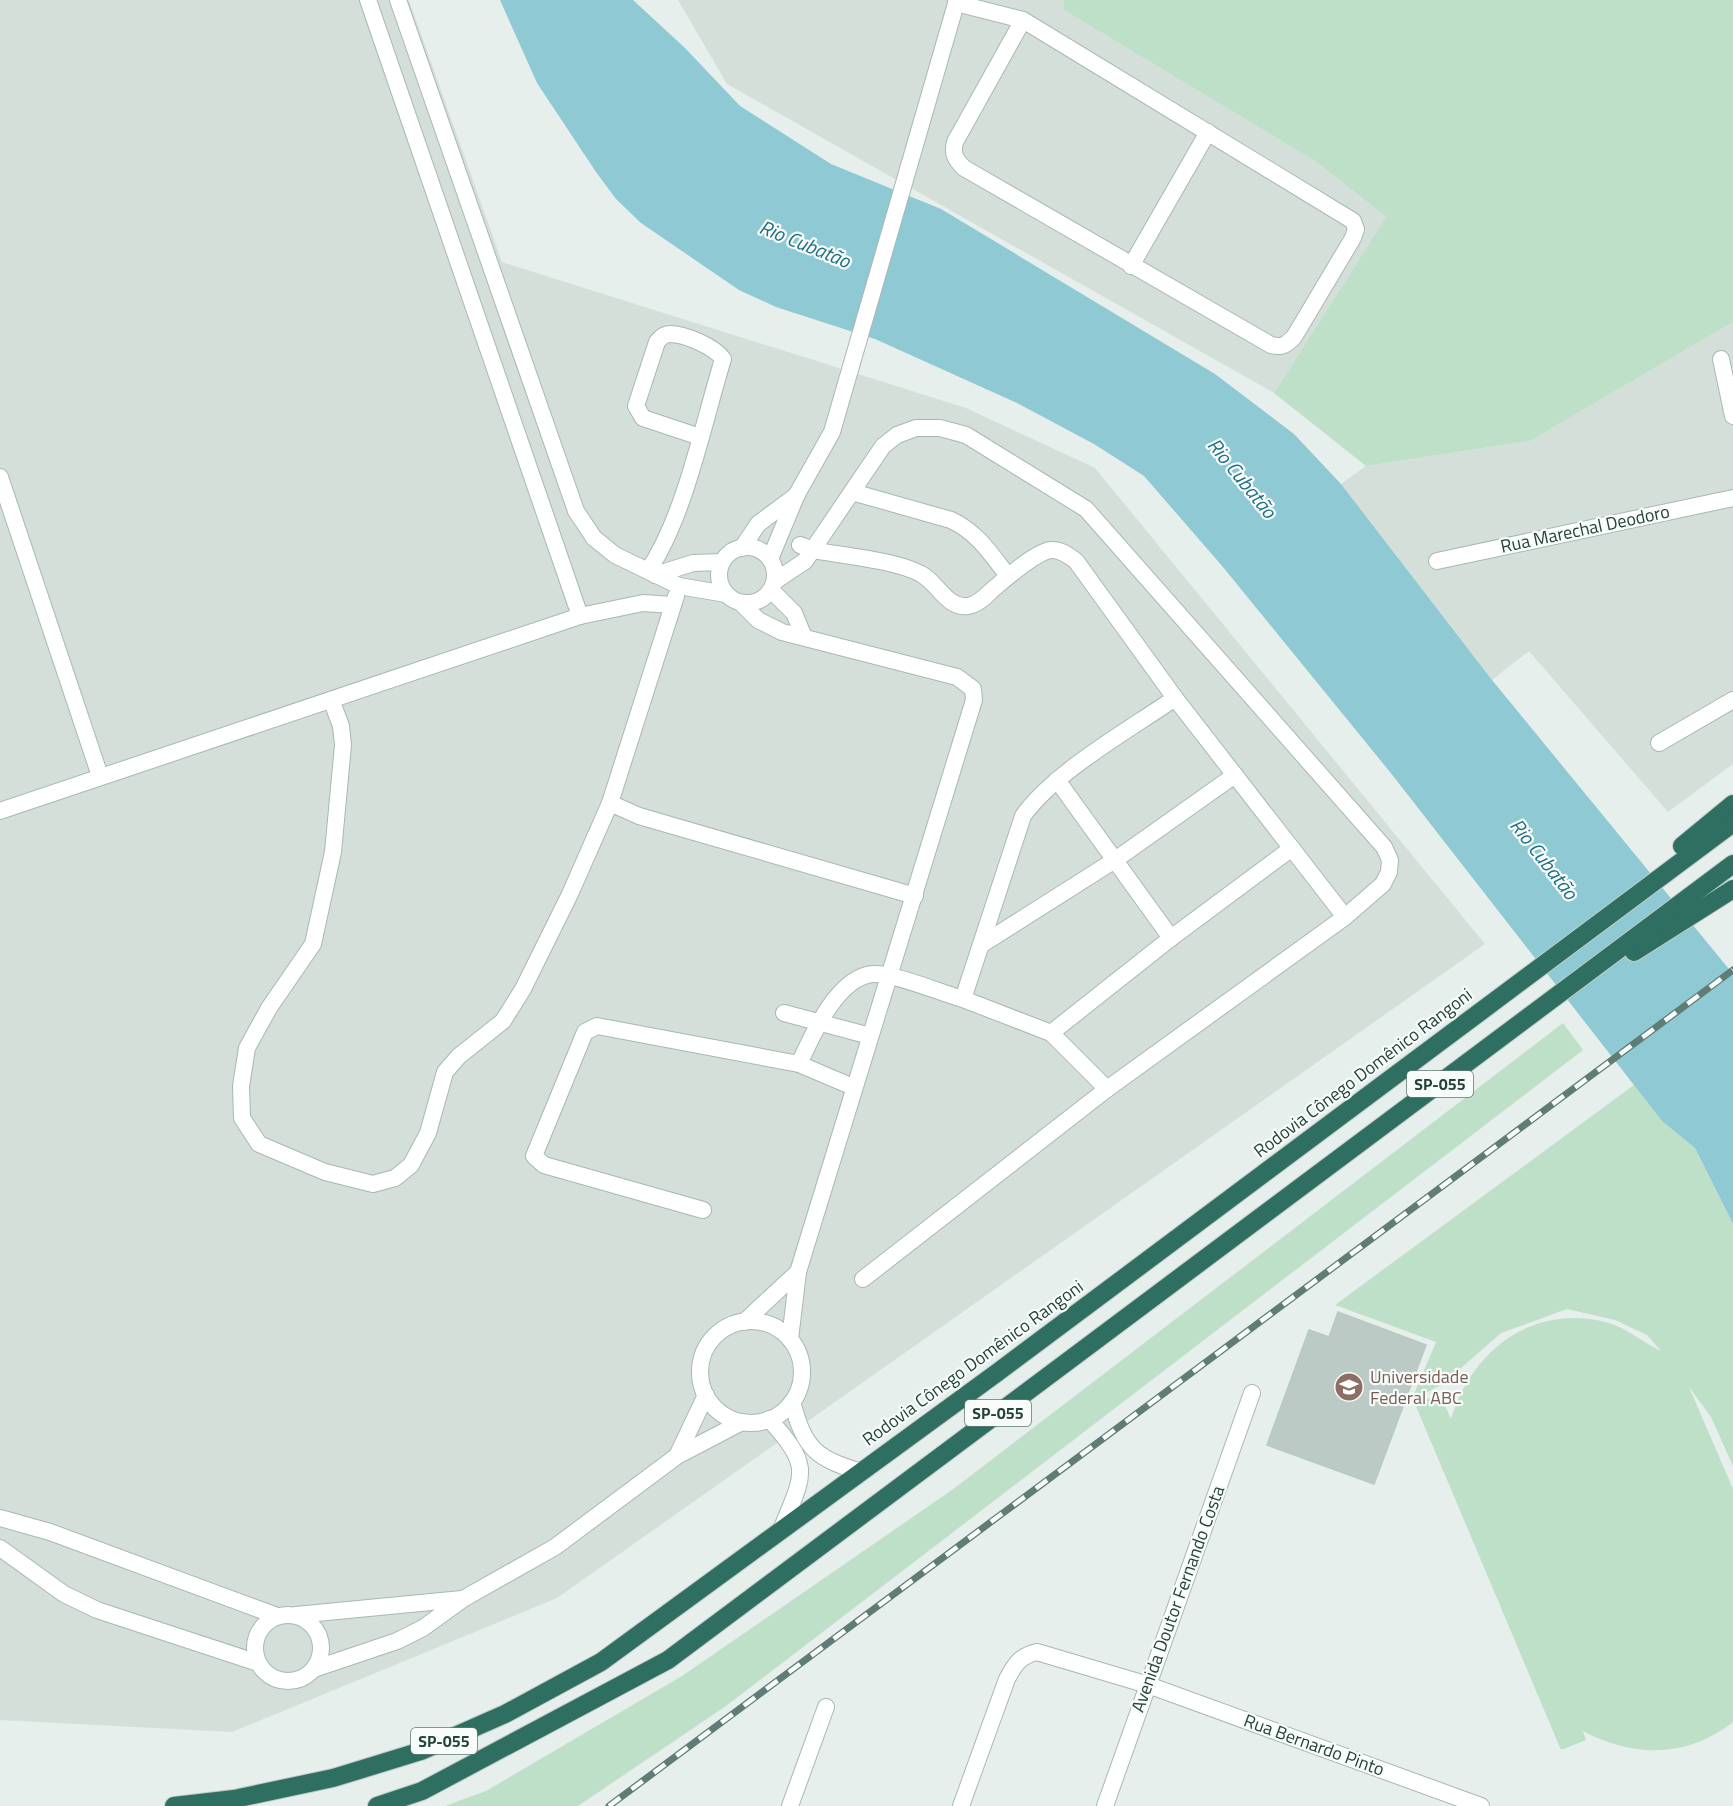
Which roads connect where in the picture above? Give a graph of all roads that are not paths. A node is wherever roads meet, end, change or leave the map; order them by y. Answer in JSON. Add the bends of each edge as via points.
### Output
{"nodes":[{"id":1,"x":368,"y":0,"type":"edge"},
{"id":2,"x":398,"y":0,"type":"edge"},
{"id":3,"x":957,"y":1,"type":"edge"},
{"id":4,"x":1023,"y":20,"type":"junction"},
{"id":5,"x":1208,"y":132,"type":"junction"},
{"id":6,"x":1131,"y":266,"type":"junction"},
{"id":7,"x":1721,"y":359,"type":"dead end"},
{"id":8,"x":1733,"y":416,"type":"edge"},
{"id":9,"x":700,"y":437,"type":"junction"},
{"id":10,"x":0,"y":477,"type":"edge"},
{"id":11,"x":852,"y":492,"type":"junction"},
{"id":12,"x":797,"y":494,"type":"junction"},
{"id":13,"x":1733,"y":498,"type":"edge"},
{"id":14,"x":811,"y":544,"type":"junction"},
{"id":15,"x":742,"y":548,"type":"junction"},
{"id":16,"x":771,"y":561,"type":"junction"},
{"id":17,"x":1437,"y":561,"type":"dead end"},
{"id":18,"x":722,"y":562,"type":"junction"},
{"id":19,"x":652,"y":573,"type":"junction"},
{"id":20,"x":1008,"y":576,"type":"junction"},
{"id":21,"x":773,"y":585,"type":"junction"},
{"id":22,"x":679,"y":586,"type":"junction"},
{"id":23,"x":733,"y":598,"type":"junction"},
{"id":24,"x":673,"y":605,"type":"junction"},
{"id":25,"x":580,"y":616,"type":"junction"},
{"id":26,"x":804,"y":637,"type":"junction"},
{"id":27,"x":1175,"y":698,"type":"junction"},
{"id":28,"x":1733,"y":700,"type":"edge"},
{"id":29,"x":332,"y":702,"type":"junction"},
{"id":30,"x":1659,"y":743,"type":"dead end"},
{"id":31,"x":1235,"y":775,"type":"junction"},
{"id":32,"x":100,"y":776,"type":"junction"},
{"id":33,"x":1057,"y":780,"type":"junction"},
{"id":34,"x":610,"y":803,"type":"junction"},
{"id":35,"x":1733,"y":804,"type":"edge"},
{"id":36,"x":0,"y":811,"type":"edge"},
{"id":37,"x":1733,"y":822,"type":"edge"},
{"id":38,"x":1292,"y":849,"type":"junction"},
{"id":39,"x":1114,"y":860,"type":"junction"},
{"id":40,"x":1733,"y":864,"type":"edge"},
{"id":41,"x":1733,"y":889,"type":"edge"},
{"id":42,"x":915,"y":896,"type":"junction"},
{"id":43,"x":1345,"y":917,"type":"junction"},
{"id":44,"x":1171,"y":938,"type":"junction"},
{"id":45,"x":981,"y":945,"type":"junction"},
{"id":46,"x":890,"y":976,"type":"junction"},
{"id":47,"x":1510,"y":990,"type":"junction"},
{"id":48,"x":963,"y":999,"type":"junction"},
{"id":49,"x":1540,"y":1009,"type":"junction"},
{"id":50,"x":784,"y":1013,"type":"dead end"},
{"id":51,"x":819,"y":1022,"type":"junction"},
{"id":52,"x":1051,"y":1033,"type":"junction"},
{"id":53,"x":870,"y":1036,"type":"junction"},
{"id":54,"x":799,"y":1064,"type":"junction"},
{"id":55,"x":854,"y":1087,"type":"junction"},
{"id":56,"x":1107,"y":1089,"type":"junction"},
{"id":57,"x":704,"y":1210,"type":"dead end"},
{"id":58,"x":798,"y":1272,"type":"junction"},
{"id":59,"x":863,"y":1279,"type":"dead end"},
{"id":60,"x":744,"y":1322,"type":"junction"},
{"id":61,"x":790,"y":1340,"type":"junction"},
{"id":62,"x":1251,"y":1393,"type":"dead end"},
{"id":63,"x":706,"y":1395,"type":"junction"},
{"id":64,"x":792,"y":1402,"type":"junction"},
{"id":65,"x":770,"y":1419,"type":"junction"},
{"id":66,"x":742,"y":1422,"type":"junction"},
{"id":67,"x":677,"y":1456,"type":"junction"},
{"id":68,"x":861,"y":1472,"type":"junction"},
{"id":69,"x":0,"y":1518,"type":"edge"},
{"id":70,"x":781,"y":1530,"type":"junction"},
{"id":71,"x":0,"y":1548,"type":"edge"},
{"id":72,"x":463,"y":1599,"type":"junction"},
{"id":73,"x":296,"y":1615,"type":"junction"},
{"id":74,"x":277,"y":1616,"type":"junction"},
{"id":75,"x":258,"y":1663,"type":"junction"},
{"id":76,"x":314,"y":1669,"type":"junction"},
{"id":77,"x":1148,"y":1685,"type":"junction"},
{"id":78,"x":826,"y":1707,"type":"dead end"},
{"id":79,"x":174,"y":1806,"type":"edge"},
{"id":80,"x":377,"y":1806,"type":"edge"},
{"id":81,"x":790,"y":1806,"type":"edge"},
{"id":82,"x":961,"y":1806,"type":"edge"},
{"id":83,"x":1105,"y":1806,"type":"edge"},
{"id":84,"x":1480,"y":1806,"type":"edge"}],
"edges":[{"from":1,"to":25,"type":"street"},
{"from":2,"to":19,"type":"street","via":[[576,511],[594,538],[615,555]]},
{"from":3,"to":4,"type":"street"},
{"from":3,"to":12,"type":"street","via":[[832,432]]},
{"from":4,"to":5,"type":"street"},
{"from":4,"to":6,"type":"street","via":[[955,142],[956,160]]},
{"from":5,"to":6,"type":"street"},
{"from":5,"to":6,"type":"street","via":[[1347,215],[1356,229],[1353,238],[1294,337],[1279,347]]},
{"from":7,"to":8,"type":"street"},
{"from":9,"to":9,"type":"street","via":[[723,359],[712,347],[670,334],[663,336],[657,342],[636,406],[643,418]]},
{"from":9,"to":19,"type":"street","via":[[674,524]]},
{"from":10,"to":32,"type":"street"},
{"from":11,"to":14,"type":"street"},
{"from":11,"to":20,"type":"street","via":[[966,527]]},
{"from":11,"to":43,"type":"street","via":[[883,446],[897,435],[916,428],[940,428],[966,435],[1086,509],[1384,847],[1390,860],[1383,884]]},
{"from":12,"to":15,"type":"street","via":[[758,524]]},
{"from":12,"to":16,"type":"street"},
{"from":13,"to":17,"type":"street","name":"Rua Marechal Deodoro"},
{"from":14,"to":16,"type":"street"},
{"from":14,"to":20,"type":"street","via":[[914,571],[957,605],[979,602]]},
{"from":14,"to":21,"type":"street","via":[[792,571]]},
{"from":15,"to":16,"type":"street","via":[[758,549]]},
{"from":15,"to":18,"type":"street"},
{"from":16,"to":21,"type":"street"},
{"from":18,"to":19,"type":"street","via":[[693,563]]},
{"from":18,"to":23,"type":"street","via":[[719,579]]},
{"from":19,"to":22,"type":"street"},
{"from":20,"to":27,"type":"street","via":[[1052,550],[1076,561]]},
{"from":21,"to":23,"type":"street","via":[[753,603]]},
{"from":21,"to":26,"type":"street","via":[[794,613]]},
{"from":22,"to":23,"type":"street"},
{"from":22,"to":24,"type":"street"},
{"from":23,"to":26,"type":"street","via":[[758,620]]},
{"from":24,"to":25,"type":"street","via":[[643,603]]},
{"from":24,"to":34,"type":"street"},
{"from":25,"to":29,"type":"street"},
{"from":26,"to":42,"type":"street","via":[[957,676],[973,689],[974,699]]},
{"from":27,"to":31,"type":"street"},
{"from":27,"to":33,"type":"street"},
{"from":28,"to":30,"type":"street"},
{"from":29,"to":32,"type":"street"},
{"from":29,"to":34,"type":"street","via":[[343,745],[333,852],[313,944],[247,1048],[241,1086],[242,1119],[259,1144],[325,1172],[374,1184],[395,1178],[411,1165],[428,1133],[445,1072],[503,1021],[570,894]]},
{"from":31,"to":38,"type":"street"},
{"from":31,"to":39,"type":"street"},
{"from":32,"to":36,"type":"street"},
{"from":33,"to":39,"type":"street"},
{"from":33,"to":45,"type":"street","via":[[1023,816]]},
{"from":34,"to":42,"type":"street","via":[[639,816]]},
{"from":35,"to":47,"type":"highway"},
{"from":37,"to":47,"type":"highway","name":"Rodovia Cônego Domênico Rangoni","number":"SP-055"},
{"from":38,"to":43,"type":"street"},
{"from":38,"to":44,"type":"street"},
{"from":39,"to":44,"type":"street"},
{"from":39,"to":45,"type":"street"},
{"from":40,"to":49,"type":"highway","number":"SP-055"},
{"from":41,"to":49,"type":"highway"},
{"from":42,"to":46,"type":"street"},
{"from":43,"to":56,"type":"street"},
{"from":44,"to":52,"type":"street"},
{"from":45,"to":48,"type":"street"},
{"from":46,"to":48,"type":"street"},
{"from":46,"to":51,"type":"street","via":[[873,974],[859,978]]},
{"from":46,"to":53,"type":"street"},
{"from":47,"to":68,"type":"highway","name":"Rodovia Cônego Domênico Rangoni","number":"SP-055"},
{"from":48,"to":52,"type":"street"},
{"from":49,"to":80,"type":"highway","number":"SP-055","via":[[657,1667],[422,1791]]},
{"from":50,"to":51,"type":"street"},
{"from":51,"to":53,"type":"street"},
{"from":51,"to":54,"type":"street"},
{"from":52,"to":56,"type":"street"},
{"from":53,"to":55,"type":"street"},
{"from":54,"to":55,"type":"street"},
{"from":54,"to":57,"type":"street","via":[[597,1026],[585,1032],[534,1156],[544,1165]]},
{"from":55,"to":58,"type":"street"},
{"from":56,"to":59,"type":"street"},
{"from":58,"to":60,"type":"street"},
{"from":58,"to":61,"type":"street"},
{"from":60,"to":61,"type":"street","via":[[774,1327]]},
{"from":60,"to":63,"type":"street","via":[[721,1331],[706,1349],[700,1372]]},
{"from":61,"to":64,"type":"street","via":[[801,1360],[802,1371]]},
{"from":62,"to":77,"type":"street","name":"Avenida Doutor Fernando Costa"},
{"from":63,"to":66,"type":"street","via":[[721,1413]]},
{"from":63,"to":67,"type":"street"},
{"from":64,"to":65,"type":"street"},
{"from":64,"to":68,"type":"street","via":[[808,1445],[820,1457]]},
{"from":65,"to":66,"type":"street"},
{"from":65,"to":70,"type":"street","via":[[791,1444],[802,1468]]},
{"from":66,"to":67,"type":"street"},
{"from":67,"to":72,"type":"street","via":[[555,1547]]},
{"from":68,"to":70,"type":"highway","name":"Rodovia Cônego Domênico Rangoni","number":"SP-055"},
{"from":69,"to":74,"type":"street","via":[[50,1532]]},
{"from":70,"to":79,"type":"highway","name":"Rodovia Cônego Domênico Rangoni","number":"SP-055","via":[[601,1662],[505,1714],[421,1750],[333,1778],[234,1799]]},
{"from":71,"to":75,"type":"street","via":[[64,1594],[97,1610]]},
{"from":72,"to":73,"type":"street"},
{"from":72,"to":76,"type":"street","via":[[397,1641]]},
{"from":73,"to":74,"type":"street"},
{"from":73,"to":76,"type":"street","via":[[312,1625],[321,1642]]},
{"from":74,"to":75,"type":"street","via":[[257,1635]]},
{"from":75,"to":76,"type":"street","via":[[271,1677],[290,1681]]},
{"from":77,"to":82,"type":"street","name":"Rua Bernardo Pinto","via":[[1037,1652],[1024,1655],[1007,1679]]},
{"from":77,"to":83,"type":"street","name":"Avenida Doutor Fernando Costa"},
{"from":77,"to":84,"type":"street","name":"Rua Bernardo Pinto"},
{"from":78,"to":81,"type":"street"}]}
